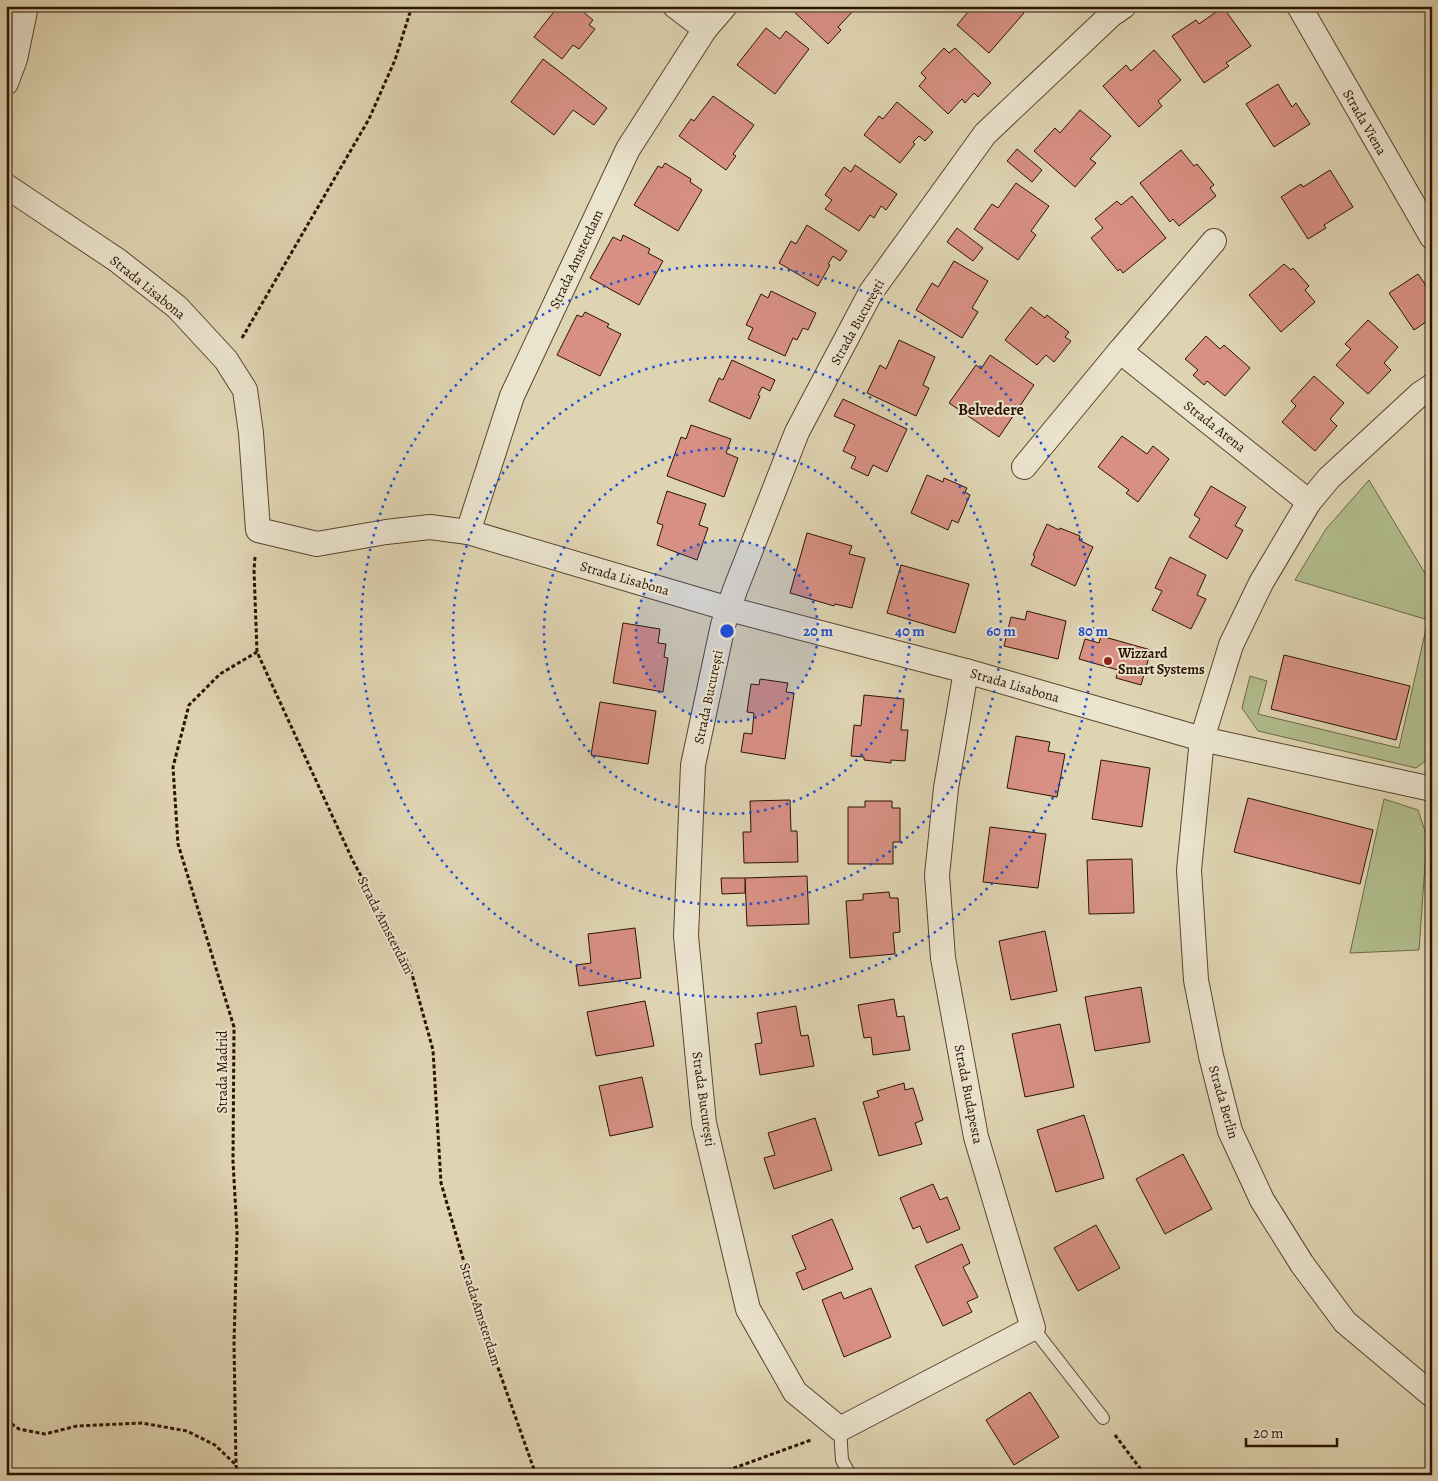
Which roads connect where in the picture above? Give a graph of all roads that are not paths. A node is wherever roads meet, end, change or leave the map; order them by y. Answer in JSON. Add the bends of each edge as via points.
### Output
{"nodes":[{"id":1,"x":26,"y":6,"type":"edge"},
{"id":2,"x":675,"y":6,"type":"edge"},
{"id":3,"x":725,"y":6,"type":"edge"},
{"id":4,"x":1124,"y":6,"type":"edge"},
{"id":5,"x":1299,"y":6,"type":"edge"},
{"id":6,"x":705,"y":29,"type":"junction"},
{"id":7,"x":6,"y":83,"type":"edge"},
{"id":8,"x":6,"y":186,"type":"edge"},
{"id":9,"x":1432,"y":237,"type":"edge"},
{"id":10,"x":1214,"y":240,"type":"dead end"},
{"id":11,"x":1120,"y":352,"type":"junction"},
{"id":12,"x":1432,"y":386,"type":"edge"},
{"id":13,"x":1024,"y":468,"type":"dead end"},
{"id":14,"x":1309,"y":502,"type":"junction"},
{"id":15,"x":468,"y":532,"type":"junction"},
{"id":16,"x":728,"y":609,"type":"junction"},
{"id":17,"x":966,"y":671,"type":"junction"},
{"id":18,"x":1202,"y":740,"type":"junction"},
{"id":19,"x":1432,"y":789,"type":"edge"},
{"id":20,"x":1033,"y":1328,"type":"junction"},
{"id":21,"x":1432,"y":1395,"type":"edge"},
{"id":22,"x":1103,"y":1418,"type":"road end"},
{"id":23,"x":840,"y":1429,"type":"junction"},
{"id":24,"x":850,"y":1475,"type":"edge"}],
"edges":[{"from":1,"to":7,"type":"street","via":[[15,59]]},
{"from":2,"to":6,"type":"street"},
{"from":3,"to":6,"type":"street","name":"Strada Amsterdam"},
{"from":4,"to":16,"type":"street","name":"Strada București","via":[[985,134],[871,292],[797,432]]},
{"from":5,"to":9,"type":"street","name":"Strada Viena"},
{"from":6,"to":15,"type":"street","name":"Strada Amsterdam","via":[[628,149],[562,287],[512,396]]},
{"from":8,"to":15,"type":"street","name":"Strada Lisabona","via":[[117,260],[177,307],[226,360],[245,390],[258,530],[317,544],[430,527]]},
{"from":10,"to":11,"type":"street"},
{"from":11,"to":13,"type":"street"},
{"from":11,"to":14,"type":"street","name":"Strada Atena"},
{"from":12,"to":14,"type":"street","name":"Strada Berlin","via":[[1329,478]]},
{"from":14,"to":18,"type":"street","name":"Strada Berlin","via":[[1231,645]]},
{"from":15,"to":16,"type":"street","name":"Strada Lisabona"},
{"from":16,"to":17,"type":"street","name":"Strada Lisabona"},
{"from":16,"to":23,"type":"street","name":"Strada București","via":[[693,764],[686,936],[704,1123],[748,1310],[795,1392]]},
{"from":17,"to":18,"type":"street","name":"Strada Lisabona"},
{"from":17,"to":20,"type":"street","name":"Strada Budapesta","via":[[946,788],[936,876],[944,958],[976,1138]]},
{"from":18,"to":19,"type":"street","name":"Strada Lisabona"},
{"from":18,"to":21,"type":"street","name":"Strada Berlin","via":[[1189,870],[1196,980],[1230,1131],[1262,1200],[1302,1264],[1345,1322]]},
{"from":20,"to":22,"type":"lane","name":"Strada Budapesta"},
{"from":20,"to":23,"type":"street"},
{"from":23,"to":24,"type":"lane","via":[[842,1460]]}]}
